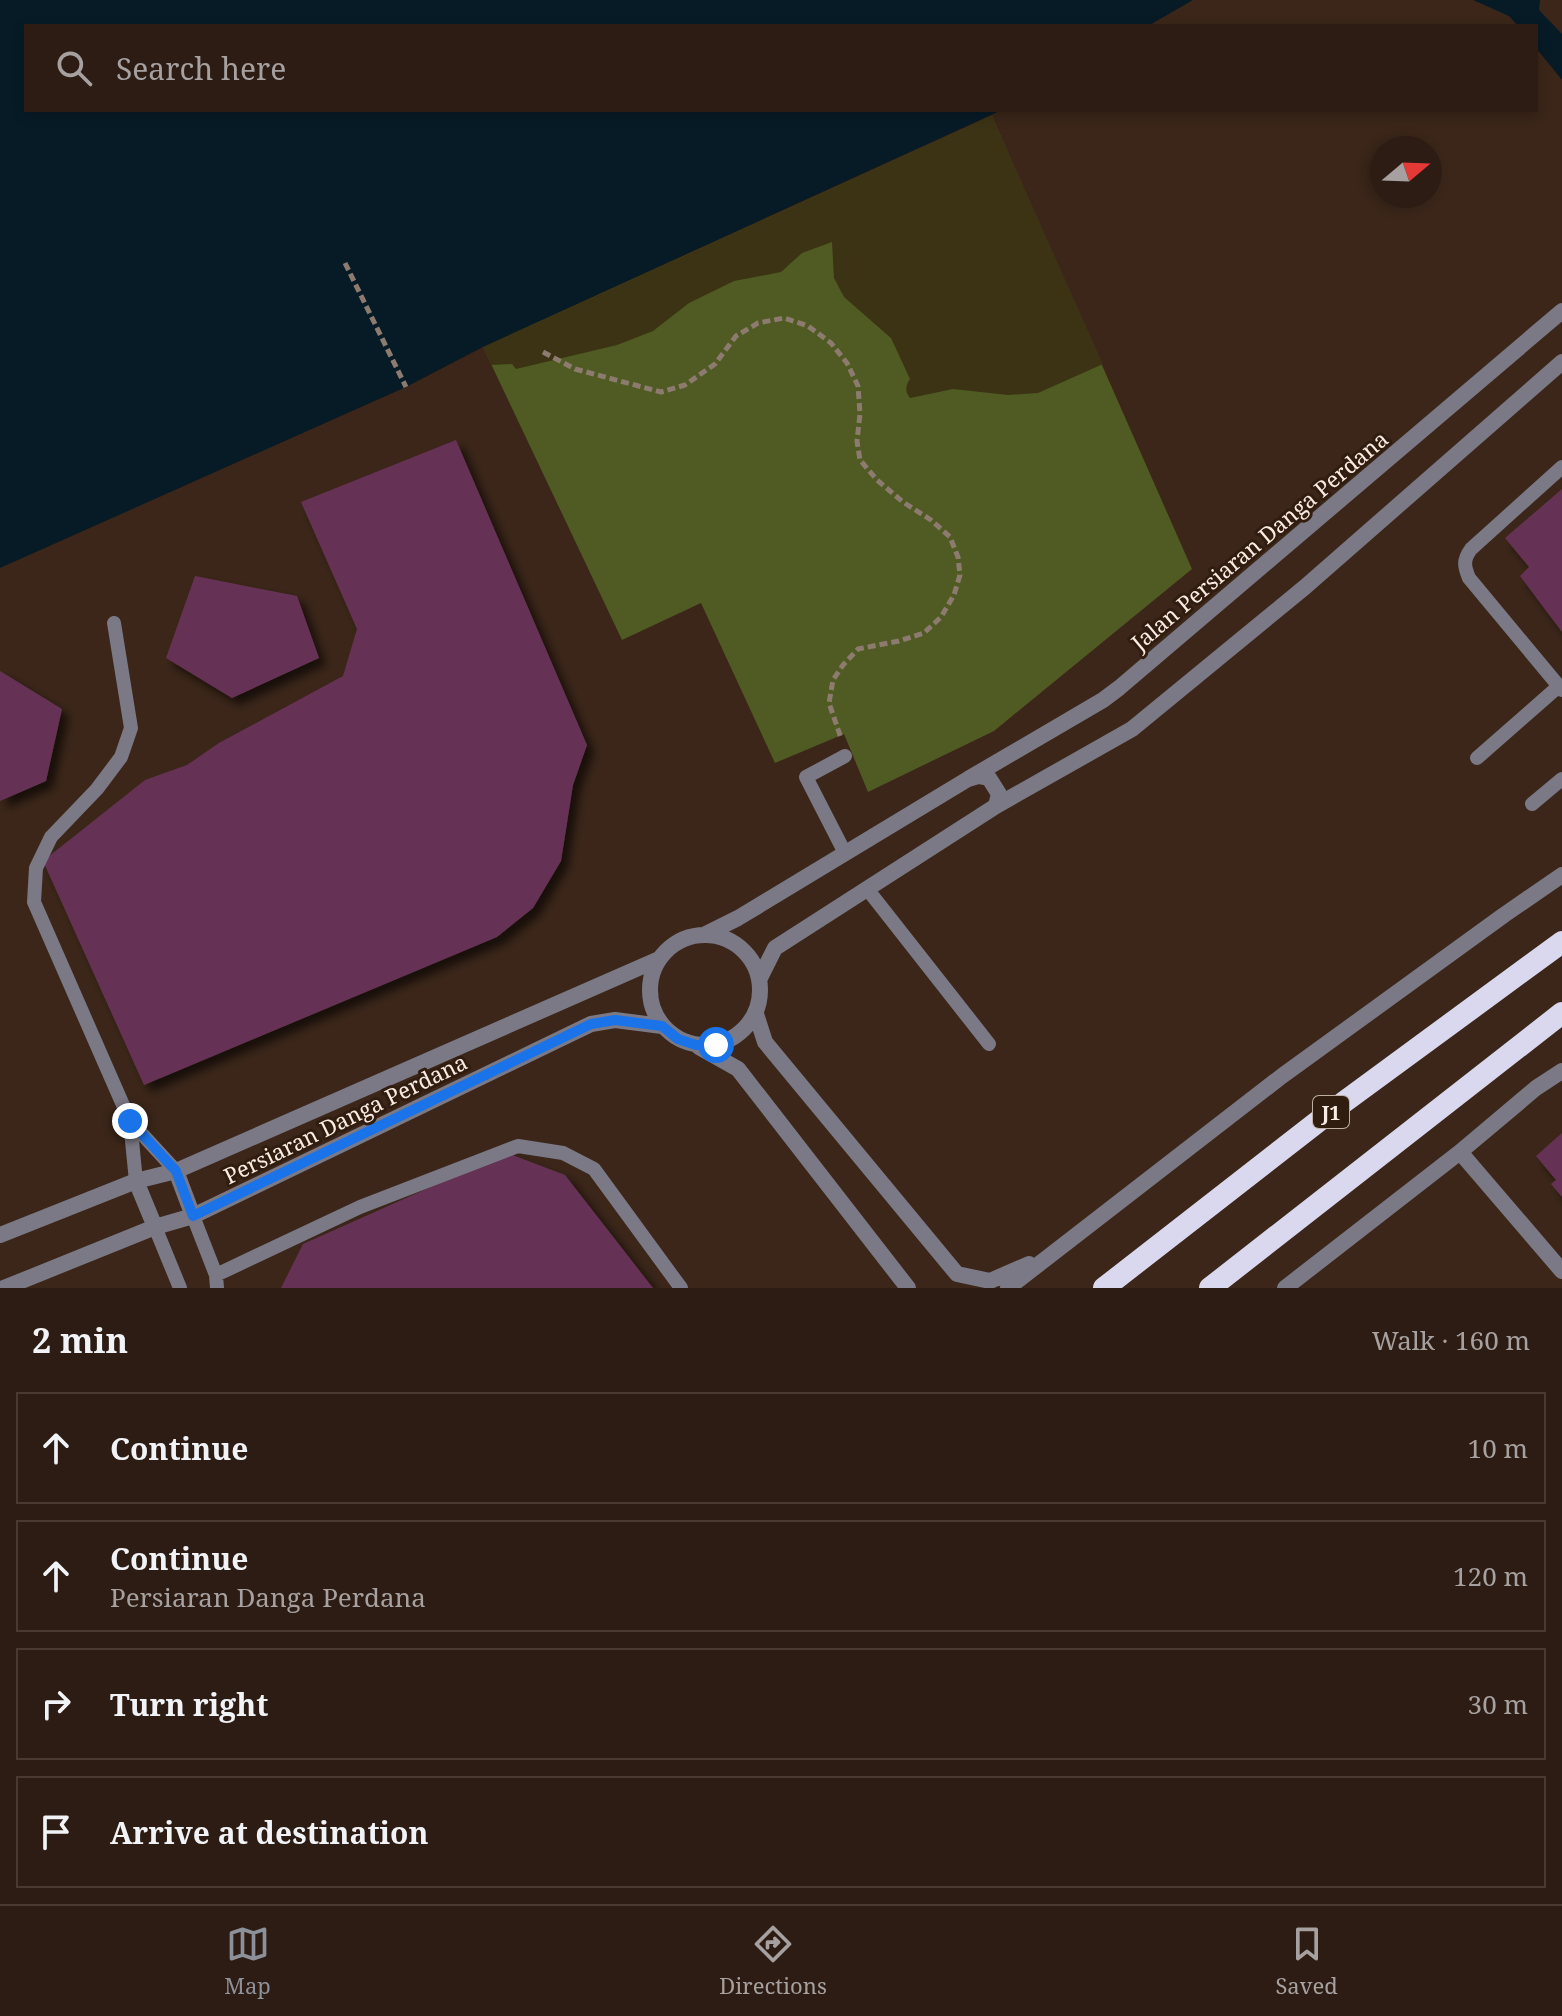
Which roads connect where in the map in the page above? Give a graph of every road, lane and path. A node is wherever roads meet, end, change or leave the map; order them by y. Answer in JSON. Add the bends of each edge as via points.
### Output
{"nodes":[{"id":1,"x":345,"y":263,"type":"dead end"},
{"id":2,"x":1562,"y":311,"type":"edge"},
{"id":3,"x":543,"y":352,"type":"dead end"},
{"id":4,"x":1562,"y":362,"type":"edge"},
{"id":5,"x":406,"y":387,"type":"dead end"},
{"id":6,"x":1562,"y":467,"type":"edge"},
{"id":7,"x":114,"y":623,"type":"dead end"},
{"id":8,"x":1560,"y":688,"type":"edge"},
{"id":9,"x":845,"y":756,"type":"joint"},
{"id":10,"x":1477,"y":758,"type":"dead end"},
{"id":11,"x":968,"y":779,"type":"junction"},
{"id":12,"x":1562,"y":779,"type":"edge"},
{"id":13,"x":1532,"y":804,"type":"dead end"},
{"id":14,"x":996,"y":806,"type":"junction"},
{"id":15,"x":845,"y":853,"type":"junction"},
{"id":16,"x":1562,"y":875,"type":"edge"},
{"id":17,"x":868,"y":890,"type":"junction"},
{"id":18,"x":706,"y":934,"type":"junction"},
{"id":19,"x":1562,"y":942,"type":"edge"},
{"id":20,"x":659,"y":959,"type":"junction"},
{"id":21,"x":760,"y":978,"type":"junction"},
{"id":22,"x":1562,"y":1013,"type":"edge"},
{"id":23,"x":756,"y":1014,"type":"junction"},
{"id":24,"x":662,"y":1026,"type":"junction"},
{"id":25,"x":989,"y":1044,"type":"dead end"},
{"id":26,"x":696,"y":1045,"type":"junction"},
{"id":27,"x":1562,"y":1071,"type":"edge"},
{"id":28,"x":130,"y":1121,"type":"junction"},
{"id":29,"x":1460,"y":1152,"type":"junction"},
{"id":30,"x":176,"y":1171,"type":"junction"},
{"id":31,"x":136,"y":1181,"type":"junction"},
{"id":32,"x":193,"y":1216,"type":"junction"},
{"id":33,"x":155,"y":1227,"type":"junction"},
{"id":34,"x":0,"y":1235,"type":"edge"},
{"id":35,"x":1056,"y":1253,"type":"junction"},
{"id":36,"x":1562,"y":1271,"type":"edge"},
{"id":37,"x":216,"y":1281,"type":"edge"},
{"id":38,"x":4,"y":1288,"type":"edge"},
{"id":39,"x":180,"y":1288,"type":"edge"},
{"id":40,"x":681,"y":1288,"type":"edge"},
{"id":41,"x":908,"y":1288,"type":"edge"},
{"id":42,"x":1008,"y":1288,"type":"edge"},
{"id":43,"x":1104,"y":1288,"type":"edge"},
{"id":44,"x":1210,"y":1288,"type":"edge"},
{"id":45,"x":1285,"y":1288,"type":"edge"}],
"edges":[{"from":1,"to":5,"type":"path"},
{"from":2,"to":11,"type":"street","name":"Jalan Persiaran Danga Perdana","via":[[1119,688]]},
{"from":3,"to":9,"type":"path","via":[[575,369],[661,392],[685,385],[715,364],[736,336],[758,323],[784,318],[808,326],[847,363],[858,386],[860,460],[877,480],[950,537],[960,575],[941,617],[924,633],[858,649],[838,672],[829,703]]},
{"from":4,"to":14,"type":"street","via":[[1305,587],[1132,729]]},
{"from":6,"to":8,"type":"lane","via":[[1471,549],[1464,565],[1469,578]]},
{"from":7,"to":28,"type":"lane","via":[[131,728],[121,757],[51,837],[36,868],[34,902]]},
{"from":8,"to":10,"type":"lane"},
{"from":9,"to":15,"type":"lane","via":[[806,777]]},
{"from":11,"to":14,"type":"street","via":[[989,778],[999,794]]},
{"from":11,"to":15,"type":"street","name":"Jalan Persiaran Danga Perdana"},
{"from":12,"to":13,"type":"lane"},
{"from":14,"to":17,"type":"street"},
{"from":15,"to":18,"type":"street","name":"Jalan Persiaran Danga Perdana"},
{"from":16,"to":35,"type":"street","via":[[1282,1076]]},
{"from":17,"to":21,"type":"street","via":[[775,948]]},
{"from":17,"to":25,"type":"lane"},
{"from":18,"to":20,"type":"street","via":[[671,945]]},
{"from":18,"to":21,"type":"street","via":[[741,946]]},
{"from":19,"to":43,"type":"highway","number":"J1","via":[[1325,1116]]},
{"from":20,"to":24,"type":"street","via":[[649,993]]},
{"from":20,"to":30,"type":"street","name":"Persiaran Danga Perdana"},
{"from":21,"to":23,"type":"street"},
{"from":22,"to":44,"type":"highway"},
{"from":23,"to":26,"type":"street","via":[[732,1039]]},
{"from":23,"to":35,"type":"street","via":[[765,1042],[957,1274],[990,1281]]},
{"from":24,"to":26,"type":"street"},
{"from":24,"to":32,"type":"street","name":"Persiaran Danga Perdana","via":[[615,1020],[591,1024]]},
{"from":26,"to":41,"type":"street","via":[[738,1069]]},
{"from":27,"to":29,"type":"street"},
{"from":28,"to":30,"type":"lane"},
{"from":28,"to":31,"type":"lane"},
{"from":29,"to":36,"type":"street"},
{"from":29,"to":45,"type":"street"},
{"from":30,"to":31,"type":"street","name":"Persiaran Danga Perdana"},
{"from":30,"to":32,"type":"street"},
{"from":31,"to":33,"type":"street"},
{"from":31,"to":34,"type":"street","name":"Persiaran Danga Perdana"},
{"from":32,"to":33,"type":"street","name":"Persiaran Danga Perdana"},
{"from":32,"to":37,"type":"lane"},
{"from":33,"to":38,"type":"street","name":"Persiaran Danga Perdana"},
{"from":33,"to":39,"type":"lane"},
{"from":35,"to":42,"type":"street"},
{"from":37,"to":40,"type":"lane","via":[[360,1207],[518,1146],[563,1153],[594,1169]]}]}
